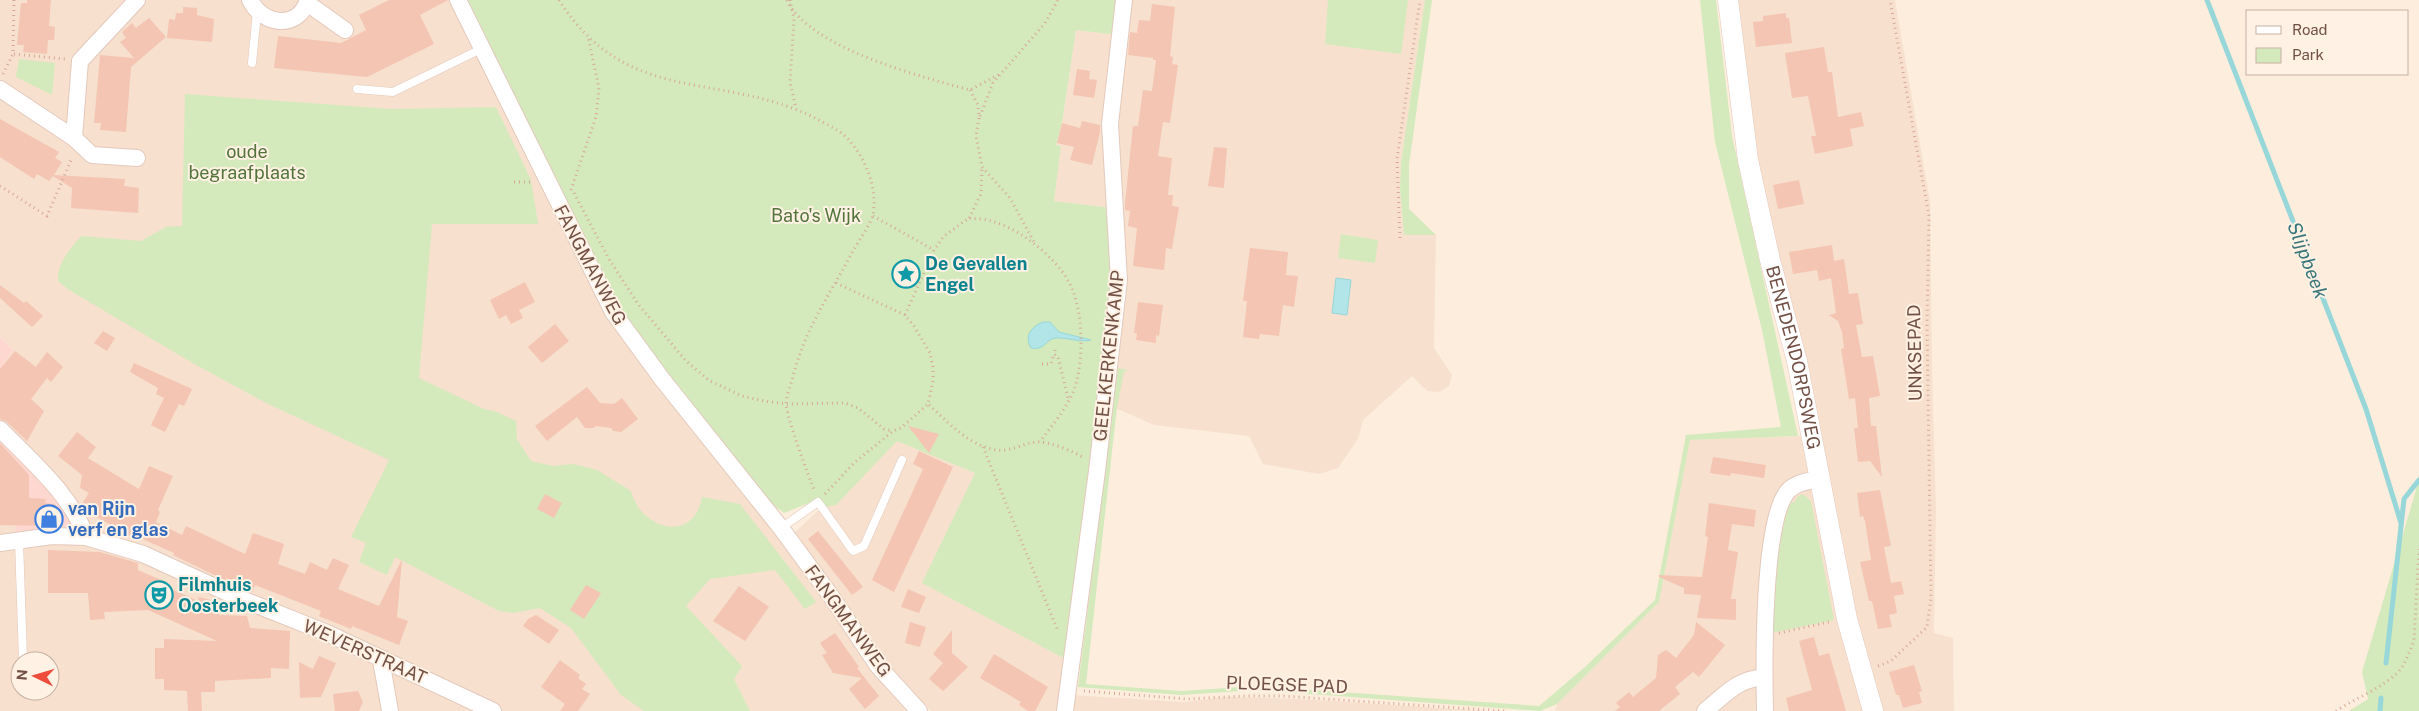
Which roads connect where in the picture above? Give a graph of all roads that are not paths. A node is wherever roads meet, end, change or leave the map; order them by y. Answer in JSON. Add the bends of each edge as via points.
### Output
{"nodes":[{"id":1,"x":137,"y":0,"type":"edge"},
{"id":2,"x":458,"y":0,"type":"edge"},
{"id":3,"x":1124,"y":0,"type":"edge"},
{"id":4,"x":1728,"y":0,"type":"edge"},
{"id":5,"x":308,"y":2,"type":"edge"},
{"id":6,"x":254,"y":6,"type":"edge"},
{"id":7,"x":345,"y":30,"type":"dead end"},
{"id":8,"x":481,"y":49,"type":"junction"},
{"id":9,"x":252,"y":63,"type":"dead end"},
{"id":10,"x":0,"y":89,"type":"edge"},
{"id":11,"x":357,"y":89,"type":"dead end"},
{"id":12,"x":74,"y":138,"type":"junction"},
{"id":13,"x":137,"y":158,"type":"dead end"},
{"id":14,"x":0,"y":429,"type":"edge"},
{"id":15,"x":902,"y":460,"type":"dead end"},
{"id":16,"x":1820,"y":479,"type":"junction"},
{"id":17,"x":781,"y":528,"type":"junction"},
{"id":18,"x":86,"y":537,"type":"junction"},
{"id":19,"x":19,"y":541,"type":"junction"},
{"id":20,"x":0,"y":543,"type":"edge"},
{"id":21,"x":24,"y":651,"type":"edge"},
{"id":22,"x":381,"y":660,"type":"junction"},
{"id":23,"x":1764,"y":678,"type":"junction"},
{"id":24,"x":913,"y":710,"type":"edge"},
{"id":25,"x":390,"y":711,"type":"edge"},
{"id":26,"x":493,"y":711,"type":"edge"},
{"id":27,"x":1065,"y":711,"type":"edge"},
{"id":28,"x":1705,"y":711,"type":"edge"},
{"id":29,"x":1765,"y":711,"type":"edge"},
{"id":30,"x":1873,"y":711,"type":"edge"}],
"edges":[{"from":1,"to":12,"type":"street","via":[[80,61]]},
{"from":2,"to":8,"type":"street","name":"FANGMANWEG"},
{"from":3,"to":27,"type":"street","name":"GEELKERKENKAMP","via":[[1110,124],[1119,280]]},
{"from":4,"to":16,"type":"street","name":"BENEDENDORPSWEG","via":[[1748,160],[1797,362]]},
{"from":5,"to":6,"type":"street","via":[[301,12],[283,21],[272,21]]},
{"from":5,"to":7,"type":"street"},
{"from":6,"to":9,"type":"lane"},
{"from":8,"to":11,"type":"lane","via":[[393,92]]},
{"from":8,"to":17,"type":"street","name":"FANGMANWEG","via":[[622,326]]},
{"from":10,"to":12,"type":"street"},
{"from":12,"to":13,"type":"street","via":[[92,155]]},
{"from":14,"to":18,"type":"street","via":[[66,499],[81,522]]},
{"from":15,"to":17,"type":"lane","via":[[864,546],[853,551],[818,502]]},
{"from":16,"to":23,"type":"street","via":[[1800,482],[1788,491],[1781,506],[1770,564]]},
{"from":16,"to":30,"type":"street","name":"BENEDENDORPSWEG","via":[[1847,618]]},
{"from":17,"to":24,"type":"street","name":"FANGMANWEG"},
{"from":18,"to":19,"type":"street","name":"WEVERSTRAAT","via":[[52,536]]},
{"from":18,"to":22,"type":"street","name":"WEVERSTRAAT","via":[[143,554],[328,633]]},
{"from":19,"to":20,"type":"street","name":"WEVERSTRAAT"},
{"from":19,"to":21,"type":"lane"},
{"from":22,"to":25,"type":"street"},
{"from":22,"to":26,"type":"street","name":"WEVERSTRAAT"},
{"from":23,"to":28,"type":"street","via":[[1741,682]]},
{"from":23,"to":29,"type":"street"}]}
